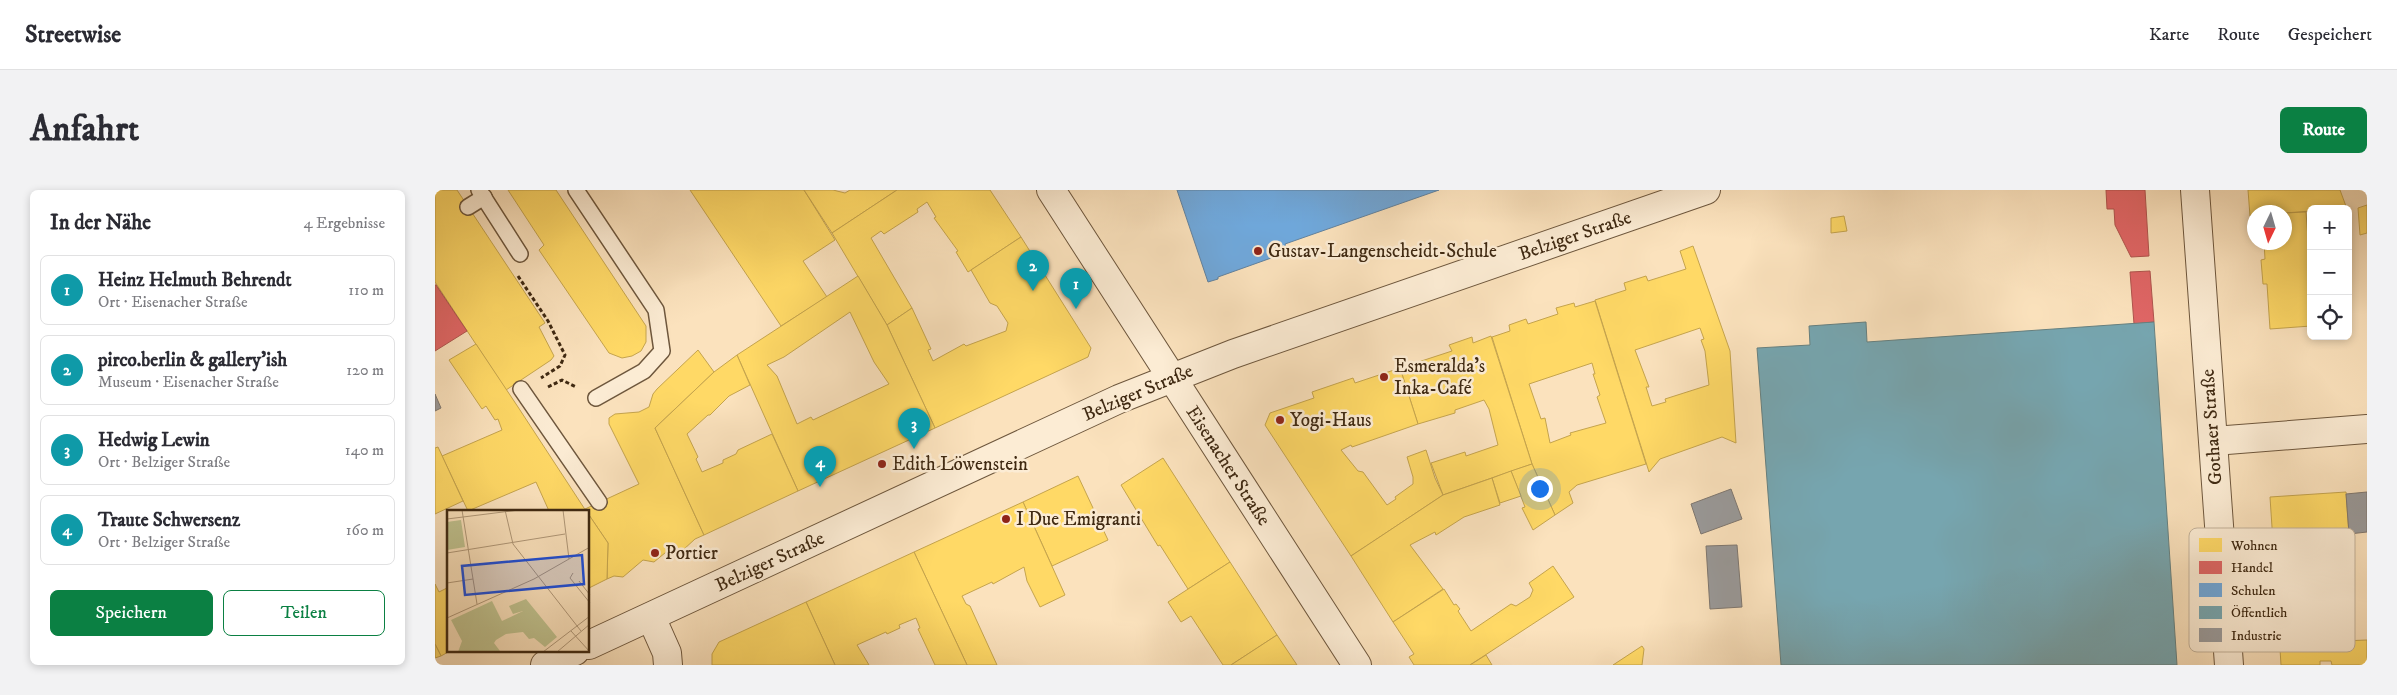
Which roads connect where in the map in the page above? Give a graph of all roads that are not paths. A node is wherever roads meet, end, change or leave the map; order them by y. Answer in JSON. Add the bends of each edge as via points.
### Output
{"nodes":[{"id":1,"x":576,"y":190,"type":"edge"},
{"id":2,"x":1051,"y":190,"type":"edge"},
{"id":3,"x":1706,"y":190,"type":"edge"},
{"id":4,"x":2195,"y":190,"type":"edge"},
{"id":5,"x":482,"y":194,"type":"edge"},
{"id":6,"x":469,"y":207,"type":"dead end"},
{"id":7,"x":520,"y":254,"type":"road end"},
{"id":8,"x":1172,"y":378,"type":"junction"},
{"id":9,"x":521,"y":390,"type":"road end"},
{"id":10,"x":597,"y":398,"type":"dead end"},
{"id":11,"x":2367,"y":429,"type":"edge"},
{"id":12,"x":2214,"y":441,"type":"junction"},
{"id":13,"x":599,"y":502,"type":"dead end"},
{"id":14,"x":2220,"y":528,"type":"edge"},
{"id":15,"x":651,"y":617,"type":"junction"},
{"id":16,"x":590,"y":645,"type":"edge"},
{"id":17,"x":573,"y":652,"type":"edge"},
{"id":18,"x":2228,"y":652,"type":"edge"},
{"id":19,"x":545,"y":665,"type":"edge"},
{"id":20,"x":668,"y":665,"type":"edge"},
{"id":21,"x":1357,"y":665,"type":"edge"},
{"id":22,"x":2229,"y":665,"type":"edge"}],
"edges":[{"from":1,"to":10,"type":"lane","via":[[656,310],[662,350],[644,371]]},
{"from":2,"to":8,"type":"street","name":"Eisenacher Straße"},
{"from":3,"to":8,"type":"street","name":"Belziger Straße"},
{"from":4,"to":12,"type":"street","name":"Gothaer Straße"},
{"from":5,"to":6,"type":"lane"},
{"from":5,"to":7,"type":"lane"},
{"from":8,"to":15,"type":"street","name":"Belziger Straße","via":[[1119,399]]},
{"from":8,"to":21,"type":"street","name":"Eisenacher Straße"},
{"from":9,"to":13,"type":"lane"},
{"from":11,"to":12,"type":"street"},
{"from":12,"to":14,"type":"street","name":"Gothaer Straße"},
{"from":15,"to":16,"type":"street","name":"Belziger Straße"},
{"from":15,"to":20,"type":"street","via":[[667,652]]},
{"from":17,"to":19,"type":"street"},
{"from":18,"to":22,"type":"street","name":"Gothaer Straße"}]}
